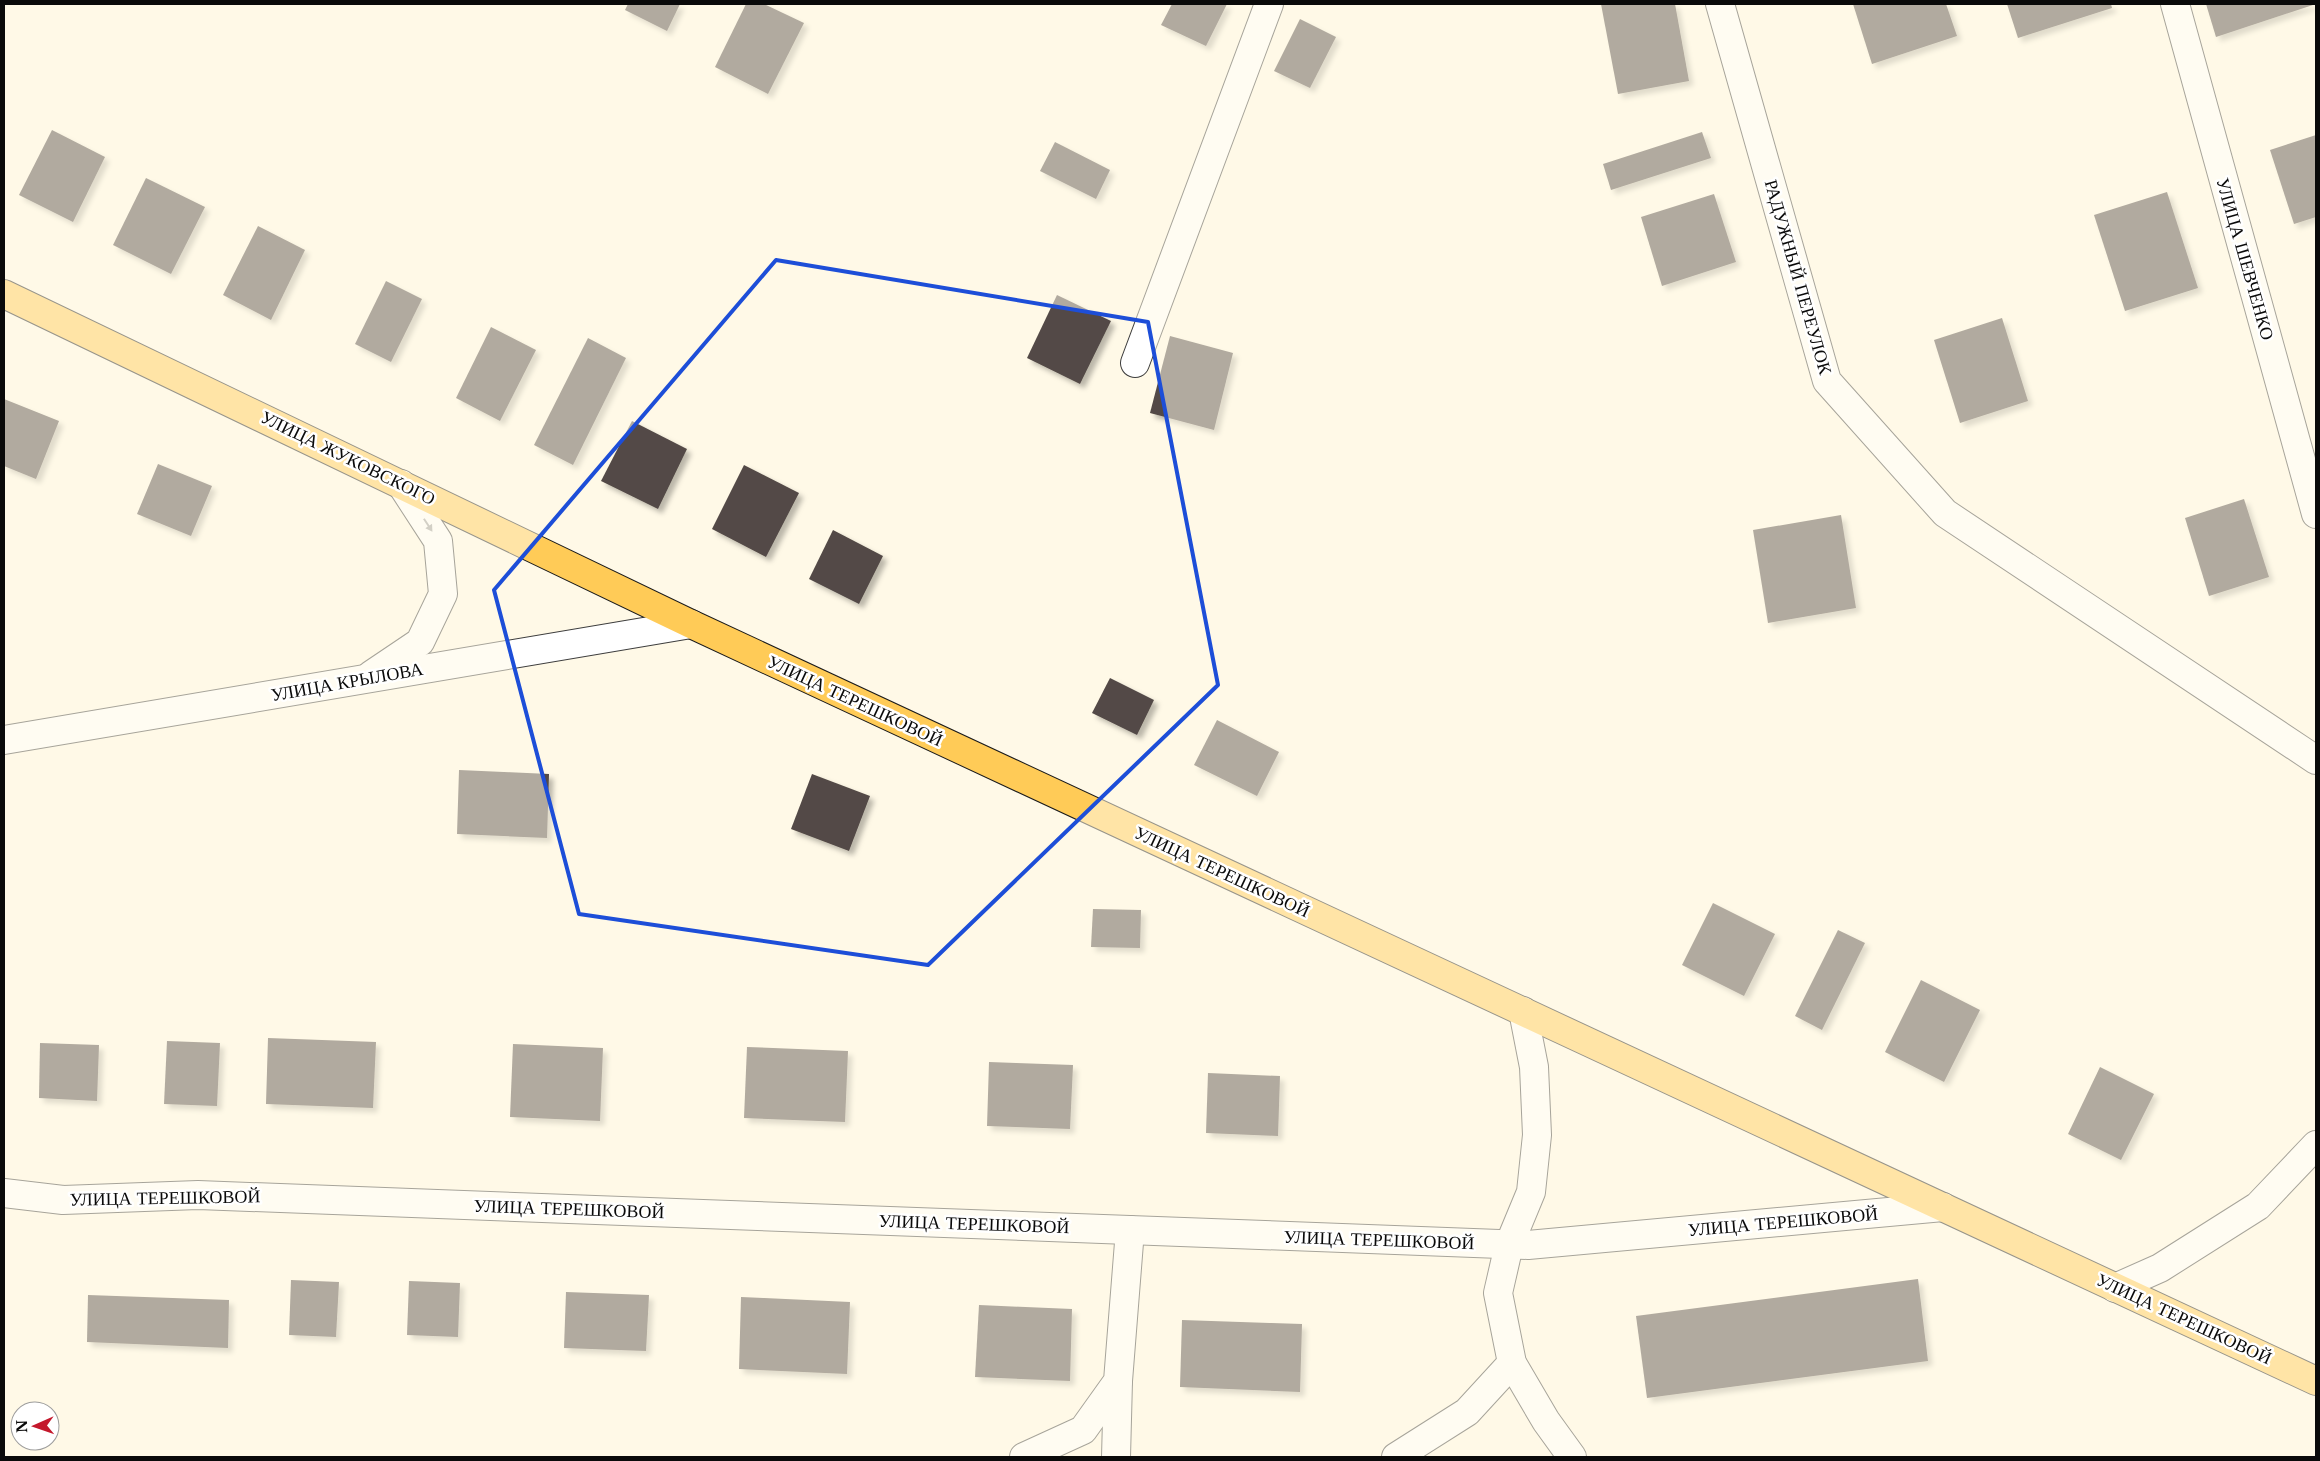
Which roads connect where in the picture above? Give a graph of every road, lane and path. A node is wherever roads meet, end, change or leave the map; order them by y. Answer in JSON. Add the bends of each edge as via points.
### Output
{"nodes":[{"id":1,"x":1269,"y":4,"type":"edge"},
{"id":2,"x":1720,"y":4,"type":"edge"},
{"id":3,"x":2174,"y":4,"type":"edge"},
{"id":4,"x":4,"y":294,"type":"edge"},
{"id":5,"x":1134,"y":363,"type":"dead end"},
{"id":6,"x":401,"y":484,"type":"junction"},
{"id":7,"x":2316,"y":514,"type":"edge"},
{"id":8,"x":691,"y":624,"type":"junction"},
{"id":9,"x":365,"y":679,"type":"junction"},
{"id":10,"x":4,"y":740,"type":"edge"},
{"id":11,"x":2316,"y":760,"type":"edge"},
{"id":12,"x":1523,"y":1011,"type":"junction"},
{"id":13,"x":2316,"y":1145,"type":"edge"},
{"id":14,"x":4,"y":1193,"type":"edge"},
{"id":15,"x":1943,"y":1207,"type":"junction"},
{"id":16,"x":1130,"y":1230,"type":"junction"},
{"id":17,"x":1509,"y":1244,"type":"junction"},
{"id":18,"x":2115,"y":1288,"type":"junction"},
{"id":19,"x":1512,"y":1363,"type":"junction"},
{"id":20,"x":1118,"y":1381,"type":"junction"},
{"id":21,"x":2316,"y":1381,"type":"edge"},
{"id":22,"x":1024,"y":1457,"type":"edge"},
{"id":23,"x":1116,"y":1457,"type":"edge"},
{"id":24,"x":1396,"y":1457,"type":"edge"},
{"id":25,"x":1572,"y":1457,"type":"edge"}],
"edges":[{"from":1,"to":5,"type":"street"},
{"from":2,"to":11,"type":"street","name":"РАДУЖНЫЙ ПЕРЕУЛОК","via":[[1827,381],[1945,513]]},
{"from":3,"to":7,"type":"street","name":"УЛИЦА ШЕВЧЕНКО"},
{"from":4,"to":6,"type":"main road","name":"УЛИЦА ЖУКОВСКОГО"},
{"from":6,"to":8,"type":"main road","name":"УЛИЦА ЖУКОВСКОГО"},
{"from":6,"to":9,"type":"street","one_way":true,"via":[[438,542],[443,594],[420,642]]},
{"from":8,"to":9,"type":"street","name":"УЛИЦА КРЫЛОВА"},
{"from":8,"to":12,"type":"main road","name":"УЛИЦА ТЕРЕШКОВОЙ"},
{"from":9,"to":10,"type":"street","name":"УЛИЦА КРЫЛОВА"},
{"from":12,"to":15,"type":"main road","name":"УЛИЦА ТЕРЕШКОВОЙ"},
{"from":12,"to":17,"type":"street","via":[[1534,1067],[1537,1135],[1531,1192]]},
{"from":13,"to":18,"type":"street","via":[[2258,1206],[2160,1268]]},
{"from":14,"to":16,"type":"street","name":"УЛИЦА ТЕРЕШКОВОЙ","via":[[63,1200],[198,1195]]},
{"from":15,"to":17,"type":"street","name":"УЛИЦА ТЕРЕШКОВОЙ","via":[[1528,1245]]},
{"from":15,"to":18,"type":"main road","name":"УЛИЦА ТЕРЕШКОВОЙ"},
{"from":16,"to":17,"type":"street","name":"УЛИЦА ТЕРЕШКОВОЙ"},
{"from":16,"to":20,"type":"street"},
{"from":17,"to":19,"type":"street","via":[[1498,1292]]},
{"from":18,"to":21,"type":"main road","name":"УЛИЦА ТЕРЕШКОВОЙ"},
{"from":19,"to":24,"type":"street","via":[[1467,1412]]},
{"from":19,"to":25,"type":"street","via":[[1546,1421]]},
{"from":20,"to":22,"type":"street","via":[[1084,1430]]},
{"from":20,"to":23,"type":"street"}]}
